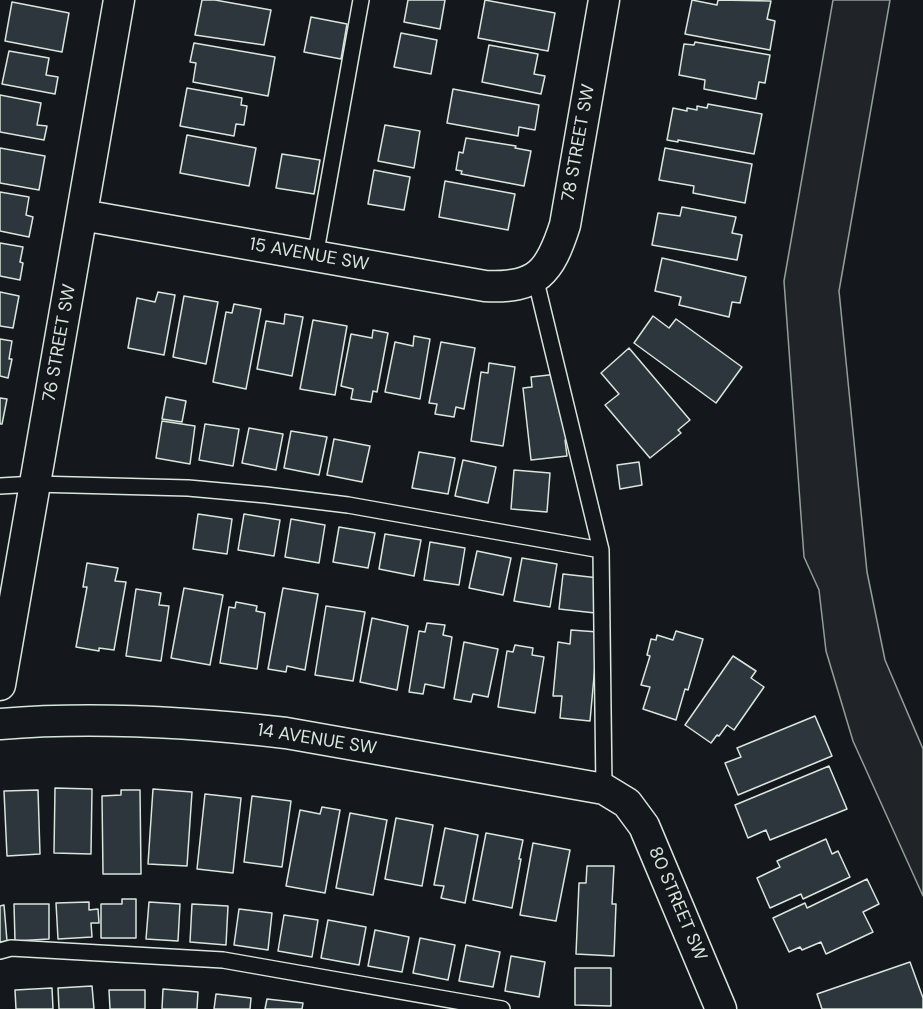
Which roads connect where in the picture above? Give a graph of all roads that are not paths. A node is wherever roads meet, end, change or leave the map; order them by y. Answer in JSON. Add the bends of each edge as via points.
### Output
{"nodes":[{"id":1,"x":118,"y":0,"type":"edge"},
{"id":2,"x":361,"y":0,"type":"edge"},
{"id":3,"x":604,"y":0,"type":"edge"},
{"id":4,"x":82,"y":215,"type":"junction"},
{"id":5,"x":315,"y":257,"type":"junction"},
{"id":6,"x":535,"y":278,"type":"junction"},
{"id":7,"x":36,"y":484,"type":"junction"},
{"id":8,"x":0,"y":486,"type":"edge"},
{"id":9,"x":601,"y":550,"type":"junction"},
{"id":10,"x":0,"y":685,"type":"edge"},
{"id":11,"x":0,"y":724,"type":"edge"},
{"id":12,"x":616,"y":796,"type":"junction"},
{"id":13,"x":0,"y":951,"type":"edge"},
{"id":14,"x":502,"y":1009,"type":"edge"},
{"id":15,"x":721,"y":1009,"type":"edge"}],
"edges":[{"from":1,"to":4,"type":"street","name":"76 STREET SW"},
{"from":2,"to":5,"type":"lane"},
{"from":3,"to":6,"type":"street","name":"78 STREET SW","via":[[565,225],[552,258]]},
{"from":4,"to":5,"type":"street","name":"15 AVENUE SW"},
{"from":4,"to":7,"type":"street","name":"76 STREET SW"},
{"from":5,"to":6,"type":"street","name":"15 AVENUE SW","via":[[485,286],[525,284]]},
{"from":6,"to":9,"type":"lane"},
{"from":7,"to":8,"type":"lane"},
{"from":7,"to":9,"type":"lane","via":[[188,488],[266,495],[348,505]]},
{"from":7,"to":10,"type":"street","name":"76 STREET SW"},
{"from":9,"to":12,"type":"lane"},
{"from":11,"to":12,"type":"street","name":"14 AVENUE SW","via":[[90,720],[236,727],[286,733]]},
{"from":12,"to":15,"type":"street","name":"80 STREET SW","via":[[644,826]]},
{"from":13,"to":14,"type":"lane","via":[[11,948],[223,960]]}]}
